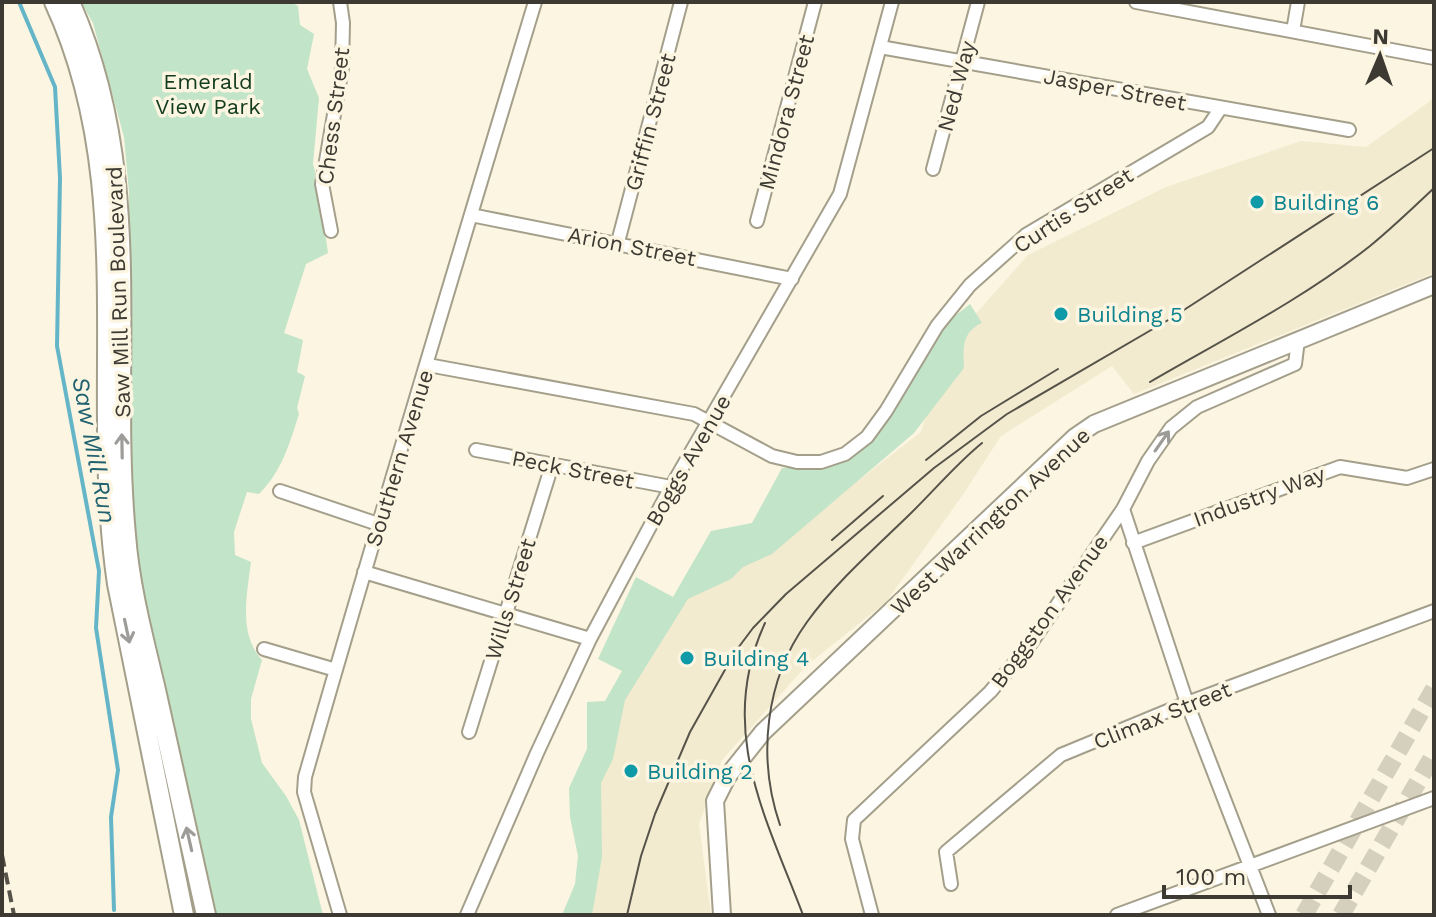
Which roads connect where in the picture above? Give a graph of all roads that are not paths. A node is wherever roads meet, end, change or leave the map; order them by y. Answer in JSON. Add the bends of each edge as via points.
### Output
{"nodes":[{"id":1,"x":54,"y":2,"type":"edge"},
{"id":2,"x":70,"y":2,"type":"edge"},
{"id":3,"x":340,"y":2,"type":"edge"},
{"id":4,"x":535,"y":2,"type":"edge"},
{"id":5,"x":681,"y":2,"type":"edge"},
{"id":6,"x":815,"y":2,"type":"edge"},
{"id":7,"x":892,"y":2,"type":"edge"},
{"id":8,"x":978,"y":2,"type":"edge"},
{"id":9,"x":1136,"y":2,"type":"edge"},
{"id":10,"x":1298,"y":2,"type":"edge"},
{"id":11,"x":1293,"y":31,"type":"junction"},
{"id":12,"x":880,"y":47,"type":"junction"},
{"id":13,"x":1434,"y":58,"type":"edge"},
{"id":14,"x":962,"y":62,"type":"junction"},
{"id":15,"x":1220,"y":109,"type":"junction"},
{"id":16,"x":1349,"y":130,"type":"dead end"},
{"id":17,"x":933,"y":169,"type":"dead end"},
{"id":18,"x":471,"y":215,"type":"junction"},
{"id":19,"x":757,"y":221,"type":"dead end"},
{"id":20,"x":331,"y":231,"type":"dead end"},
{"id":21,"x":618,"y":242,"type":"junction"},
{"id":22,"x":792,"y":279,"type":"junction"},
{"id":23,"x":1434,"y":285,"type":"edge"},
{"id":24,"x":1298,"y":340,"type":"junction"},
{"id":25,"x":428,"y":365,"type":"junction"},
{"id":26,"x":710,"y":421,"type":"junction"},
{"id":27,"x":476,"y":450,"type":"dead end"},
{"id":28,"x":552,"y":465,"type":"junction"},
{"id":29,"x":1434,"y":469,"type":"edge"},
{"id":30,"x":671,"y":487,"type":"junction"},
{"id":31,"x":280,"y":491,"type":"dead end"},
{"id":32,"x":1123,"y":509,"type":"junction"},
{"id":33,"x":378,"y":524,"type":"junction"},
{"id":34,"x":1133,"y":543,"type":"junction"},
{"id":35,"x":364,"y":572,"type":"junction"},
{"id":36,"x":1434,"y":611,"type":"edge"},
{"id":37,"x":505,"y":614,"type":"junction"},
{"id":38,"x":590,"y":639,"type":"junction"},
{"id":39,"x":264,"y":649,"type":"dead end"},
{"id":40,"x":336,"y":670,"type":"junction"},
{"id":41,"x":1187,"y":703,"type":"junction"},
{"id":42,"x":469,"y":732,"type":"dead end"},
{"id":43,"x":1434,"y":798,"type":"edge"},
{"id":44,"x":1251,"y":864,"type":"junction"},
{"id":45,"x":951,"y":884,"type":"dead end"},
{"id":46,"x":184,"y":915,"type":"edge"},
{"id":47,"x":206,"y":915,"type":"edge"},
{"id":48,"x":340,"y":915,"type":"edge"},
{"id":49,"x":467,"y":915,"type":"edge"},
{"id":50,"x":722,"y":915,"type":"edge"},
{"id":51,"x":872,"y":915,"type":"edge"},
{"id":52,"x":1117,"y":915,"type":"edge"},
{"id":53,"x":1269,"y":915,"type":"edge"}],
"edges":[{"from":1,"to":46,"type":"highway","name":"Saw Mill Run Boulevard","one_way":true,"via":[[81,74],[99,153],[111,538]]},
{"from":47,"to":2,"type":"highway","name":"Saw Mill Run Boulevard","one_way":true,"via":[[131,581],[123,492],[118,182],[102,92]]},
{"from":3,"to":20,"type":"street","name":"Chess Street","via":[[342,68],[322,184]]},
{"from":4,"to":18,"type":"street","name":"Southern Avenue"},
{"from":5,"to":21,"type":"street","name":"Griffin Street"},
{"from":6,"to":19,"type":"street","name":"Mindora Street"},
{"from":7,"to":12,"type":"street","name":"Boggs Avenue"},
{"from":8,"to":14,"type":"street","name":"Ned Way"},
{"from":9,"to":11,"type":"street"},
{"from":10,"to":11,"type":"street"},
{"from":11,"to":13,"type":"street"},
{"from":12,"to":14,"type":"street","name":"Jasper Street"},
{"from":12,"to":22,"type":"street","name":"Boggs Avenue","via":[[840,194]]},
{"from":14,"to":15,"type":"street","name":"Jasper Street"},
{"from":14,"to":17,"type":"street","name":"Ned Way"},
{"from":15,"to":16,"type":"street","name":"Jasper Street"},
{"from":15,"to":26,"type":"street","name":"Curtis Street","via":[[1208,127],[1026,235],[970,285],[937,326],[867,437],[845,454],[797,462],[758,451]]},
{"from":18,"to":21,"type":"street","name":"Arion Street"},
{"from":18,"to":25,"type":"street","name":"Southern Avenue"},
{"from":21,"to":22,"type":"street","name":"Arion Street"},
{"from":22,"to":26,"type":"street","name":"Boggs Avenue"},
{"from":23,"to":24,"type":"main road","name":"West Warrington Avenue"},
{"from":32,"to":24,"type":"street","name":"Boggston Avenue","one_way":true,"via":[[1171,428],[1197,407],[1295,364]]},
{"from":24,"to":50,"type":"main road","name":"West Warrington Avenue","via":[[1094,424],[1075,437],[763,732],[715,801]]},
{"from":25,"to":26,"type":"street","name":"Curtis Street"},
{"from":25,"to":33,"type":"street","name":"Southern Avenue"},
{"from":26,"to":30,"type":"street","name":"Boggs Avenue"},
{"from":27,"to":28,"type":"street","name":"Peck Street"},
{"from":28,"to":30,"type":"street","name":"Peck Street"},
{"from":28,"to":37,"type":"street","name":"Wills Street"},
{"from":29,"to":34,"type":"street","name":"Industry Way","via":[[1407,478],[1340,467]]},
{"from":30,"to":38,"type":"street","name":"Boggs Avenue"},
{"from":31,"to":33,"type":"street"},
{"from":32,"to":34,"type":"street"},
{"from":32,"to":51,"type":"street","name":"Boggston Avenue","via":[[1029,646],[990,692],[854,820],[852,839]]},
{"from":33,"to":35,"type":"street","name":"Southern Avenue"},
{"from":34,"to":41,"type":"street"},
{"from":35,"to":37,"type":"street"},
{"from":35,"to":40,"type":"street","name":"Southern Avenue"},
{"from":36,"to":41,"type":"street","name":"Climax Street"},
{"from":37,"to":38,"type":"street"},
{"from":37,"to":42,"type":"street","name":"Wills Street"},
{"from":38,"to":49,"type":"street","name":"Boggs Avenue"},
{"from":39,"to":40,"type":"street"},
{"from":40,"to":48,"type":"street","name":"Southern Avenue","via":[[304,792]]},
{"from":41,"to":44,"type":"street"},
{"from":41,"to":45,"type":"street","name":"Climax Street","via":[[1061,755],[946,852]]},
{"from":43,"to":44,"type":"street"},
{"from":44,"to":52,"type":"street"},
{"from":44,"to":53,"type":"street"}]}
